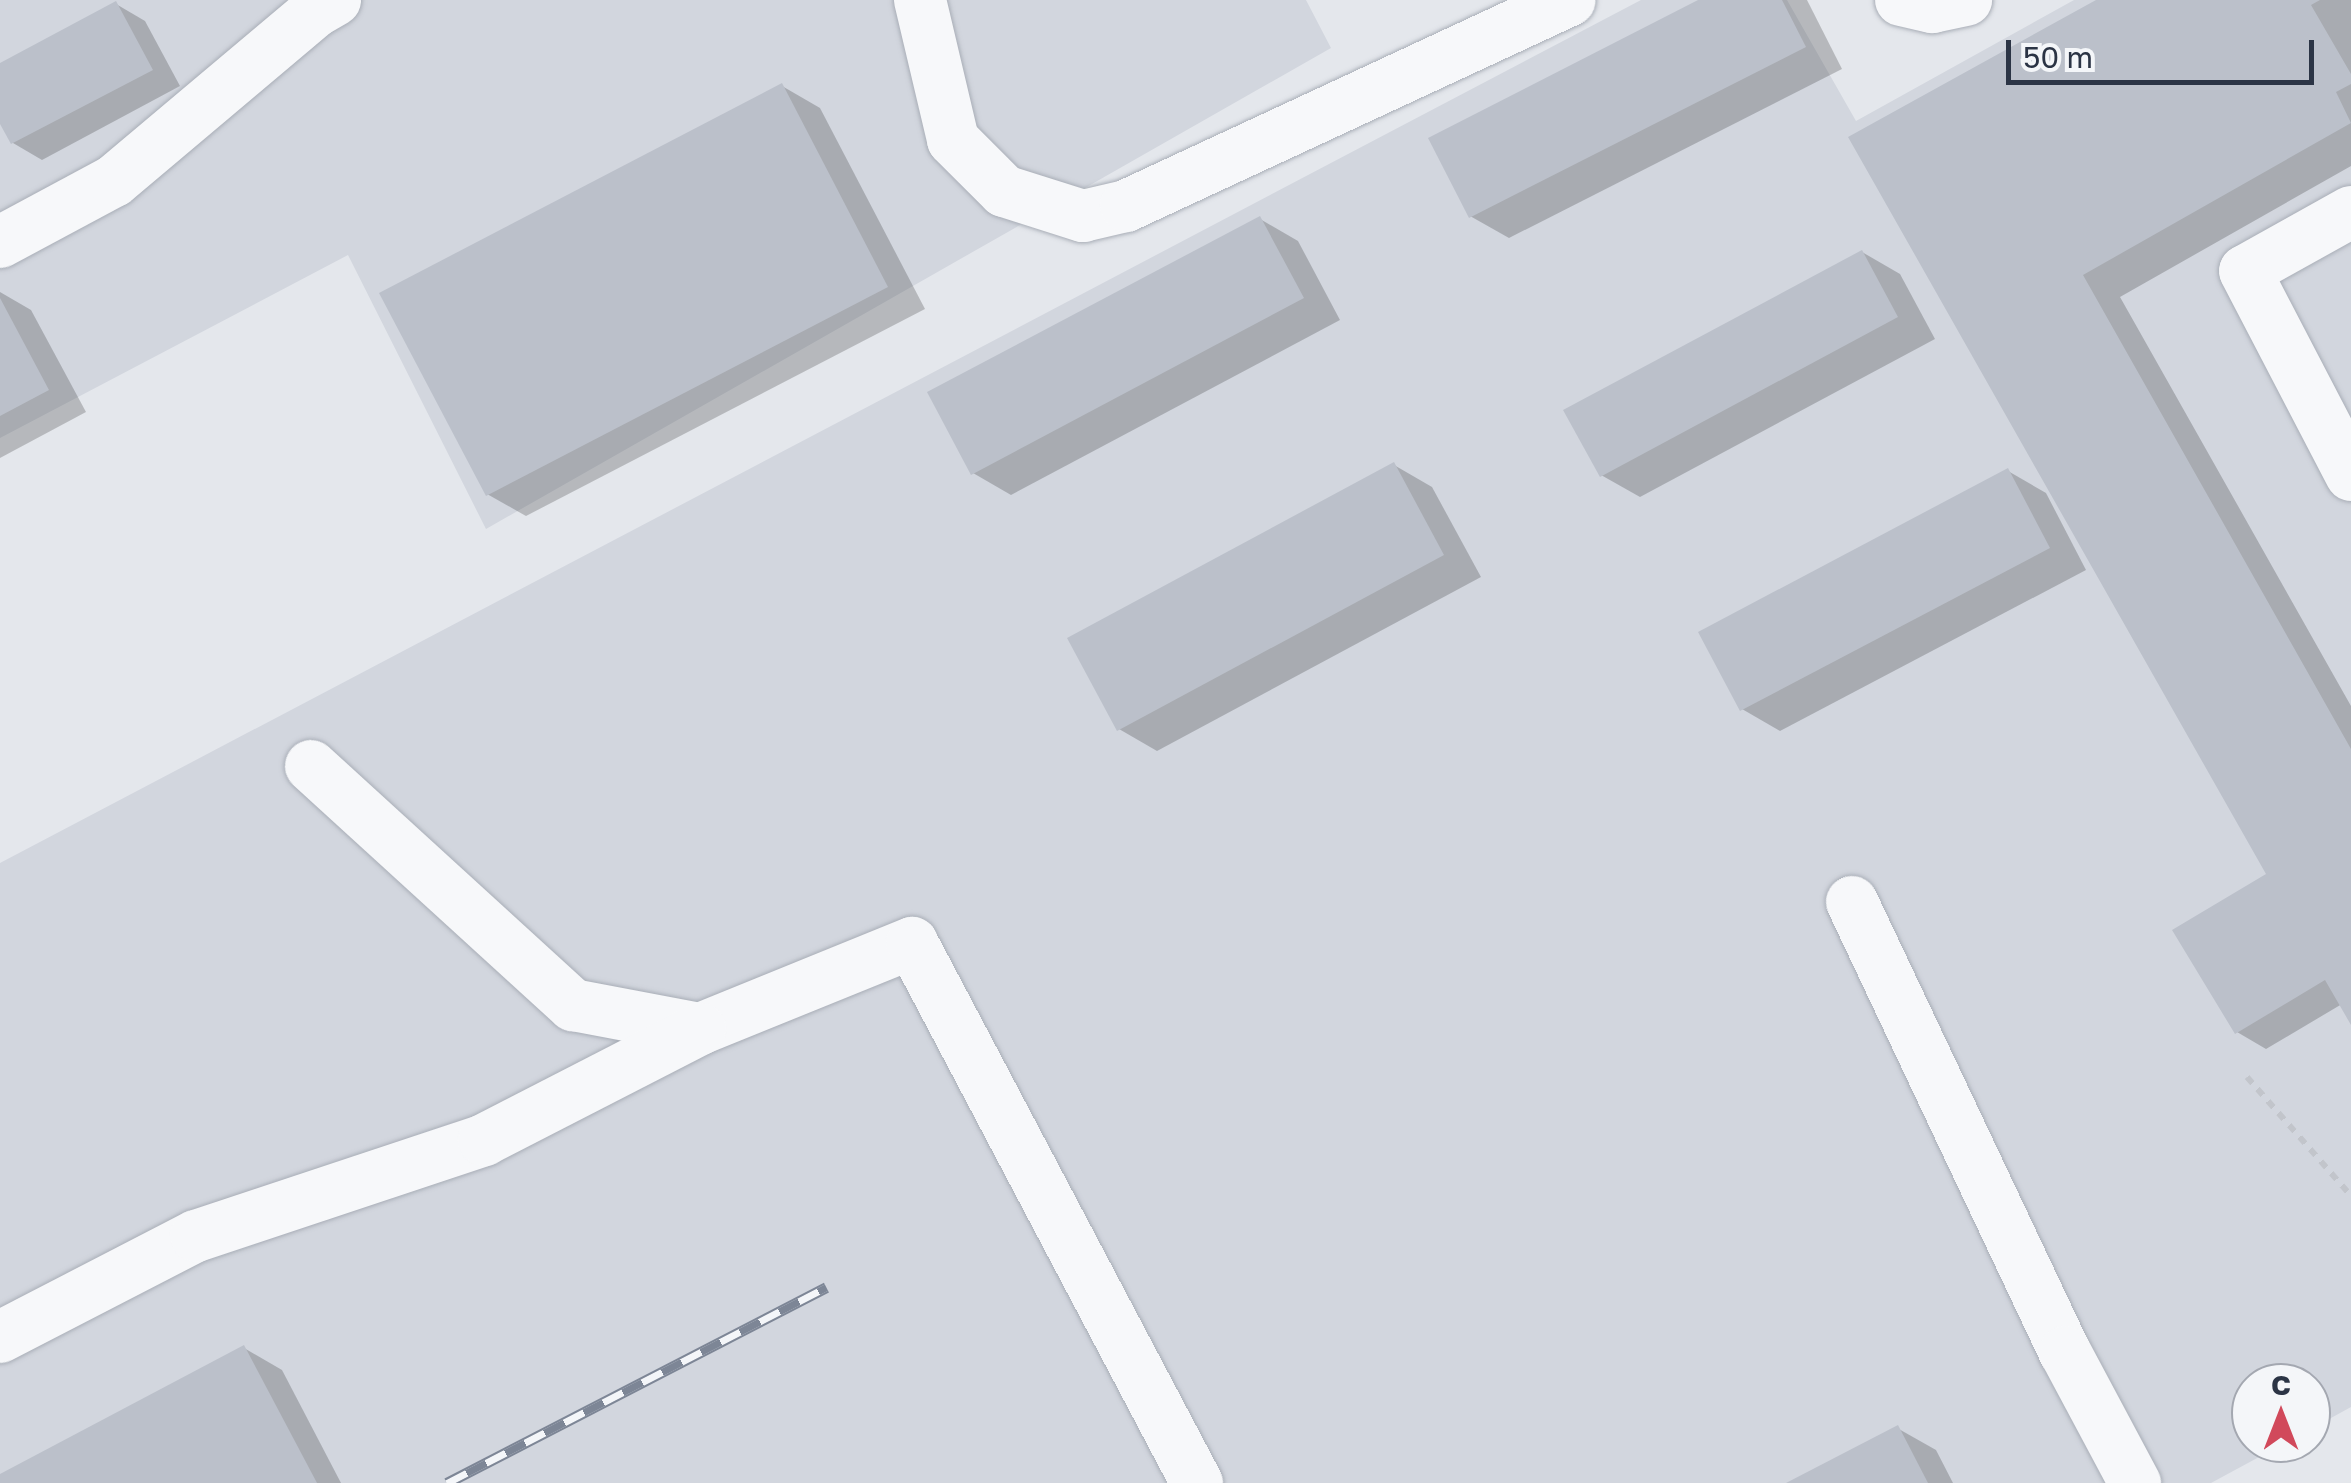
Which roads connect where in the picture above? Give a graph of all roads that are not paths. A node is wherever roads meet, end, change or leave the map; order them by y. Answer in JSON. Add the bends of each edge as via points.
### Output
{"nodes":[{"id":1,"x":335,"y":0,"type":"edge"},
{"id":2,"x":920,"y":0,"type":"edge"},
{"id":3,"x":1568,"y":0,"type":"edge"},
{"id":4,"x":1901,"y":0,"type":"edge"},
{"id":5,"x":1966,"y":0,"type":"edge"},
{"id":6,"x":2351,"y":212,"type":"edge"},
{"id":7,"x":0,"y":242,"type":"edge"},
{"id":8,"x":2351,"y":475,"type":"edge"},
{"id":9,"x":311,"y":766,"type":"dead end"},
{"id":10,"x":1852,"y":902,"type":"dead end"},
{"id":11,"x":700,"y":1028,"type":"junction"},
{"id":12,"x":0,"y":1337,"type":"edge"},
{"id":13,"x":1197,"y":1483,"type":"edge"},
{"id":14,"x":2135,"y":1483,"type":"edge"}],
"edges":[{"from":1,"to":7,"type":"lane","via":[[114,181]]},
{"from":2,"to":3,"type":"lane","via":[[953,140],[1004,191],[1083,216],[1126,206]]},
{"from":4,"to":5,"type":"lane","via":[[1932,7]]},
{"from":6,"to":8,"type":"lane","via":[[2245,272]]},
{"from":9,"to":11,"type":"lane","via":[[573,1005]]},
{"from":10,"to":14,"type":"lane"},
{"from":11,"to":12,"type":"lane","via":[[484,1140],[196,1236]]},
{"from":11,"to":13,"type":"lane","via":[[912,944]]}]}
